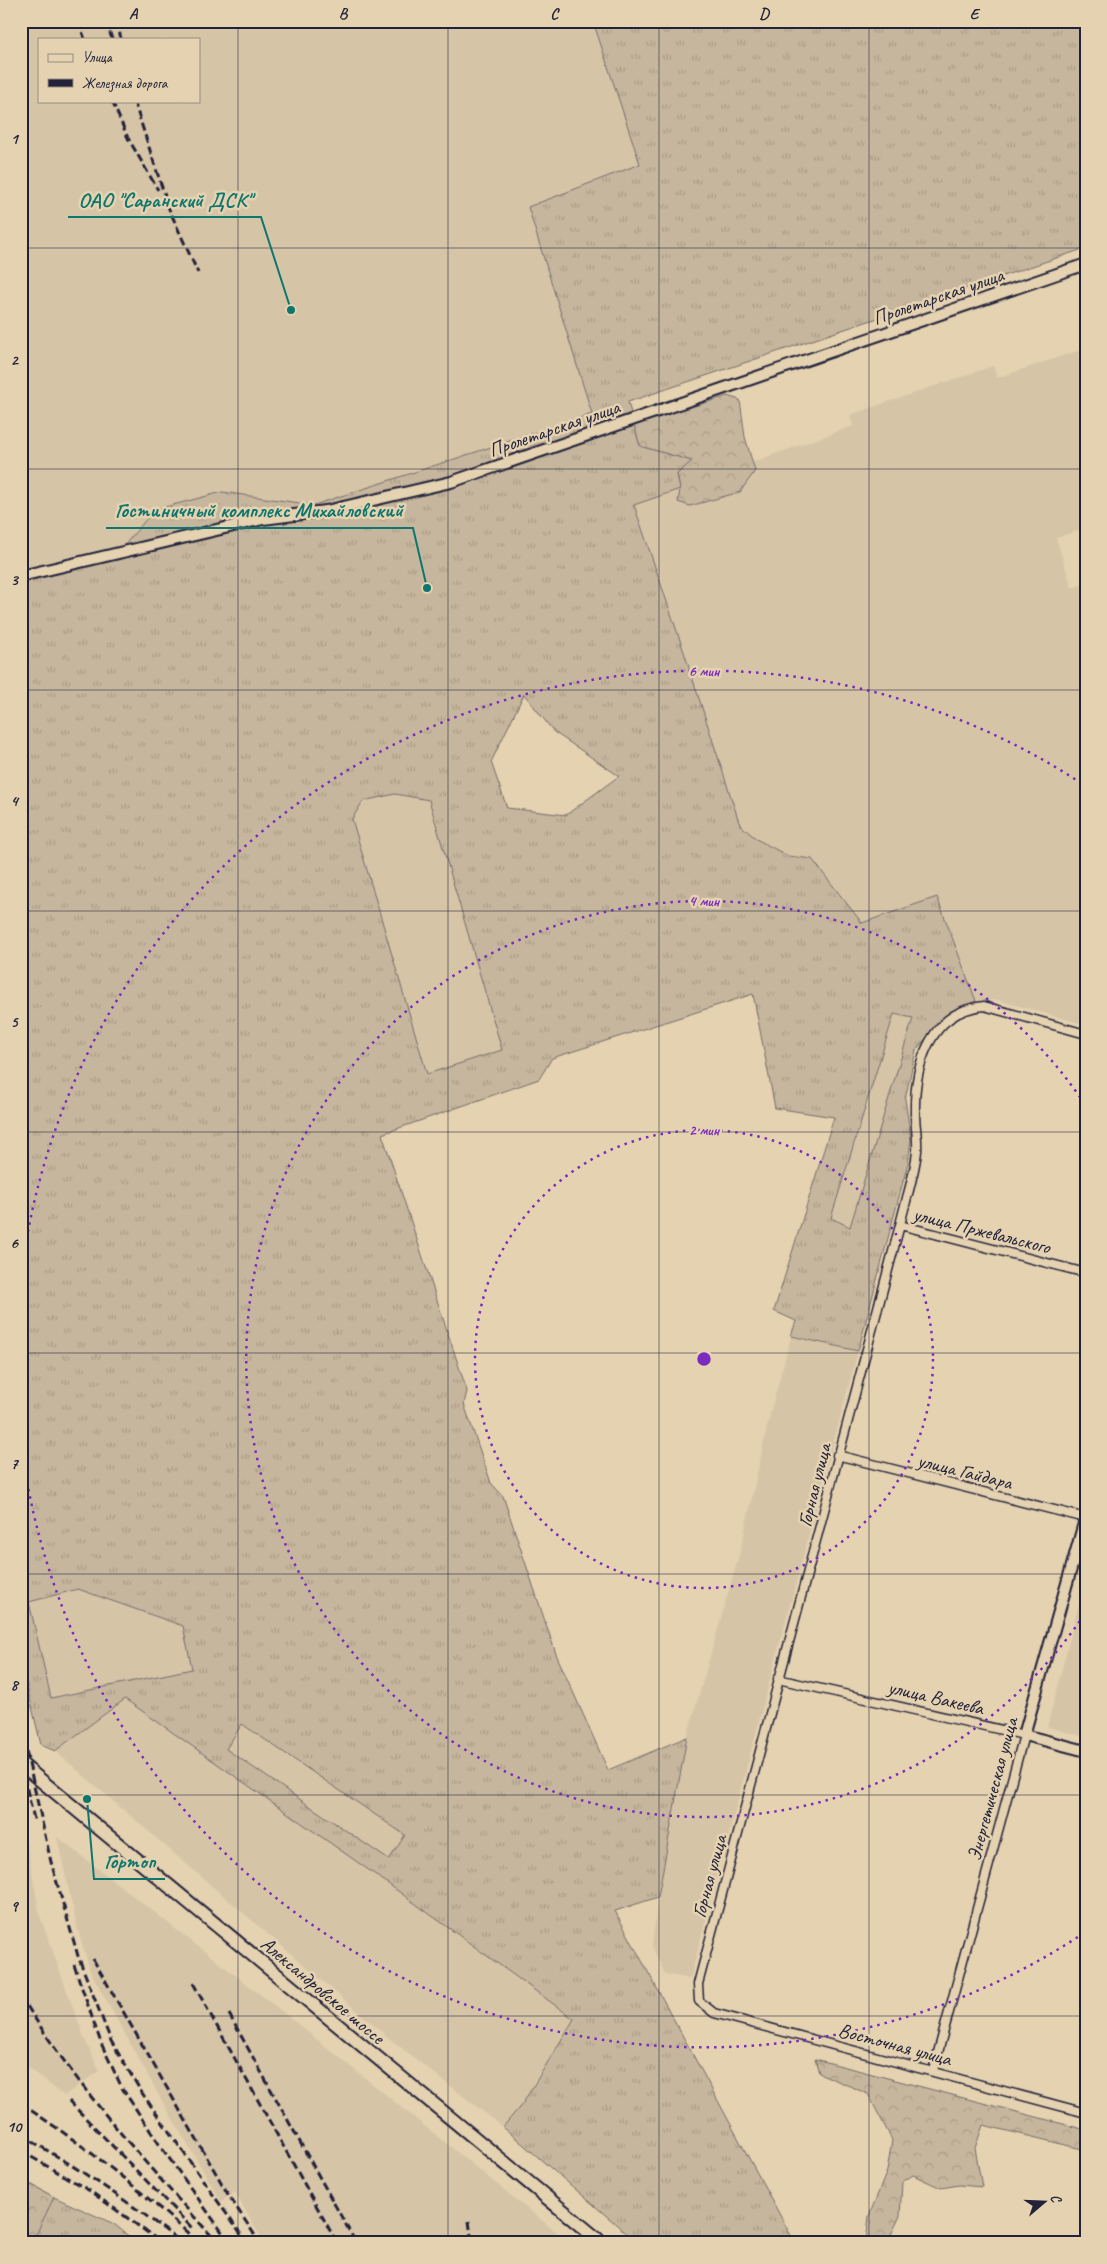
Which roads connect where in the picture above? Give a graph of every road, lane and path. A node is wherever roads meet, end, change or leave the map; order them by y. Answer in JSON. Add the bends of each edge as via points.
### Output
{"nodes":[{"id":1,"x":1086,"y":264,"type":"edge"},
{"id":2,"x":21,"y":576,"type":"edge"},
{"id":3,"x":1086,"y":1034,"type":"edge"},
{"id":4,"x":900,"y":1226,"type":"junction"},
{"id":5,"x":1086,"y":1273,"type":"edge"},
{"id":6,"x":837,"y":1456,"type":"junction"},
{"id":7,"x":1086,"y":1517,"type":"edge"},
{"id":8,"x":778,"y":1679,"type":"junction"},
{"id":9,"x":1024,"y":1736,"type":"junction"},
{"id":10,"x":1086,"y":1752,"type":"edge"},
{"id":11,"x":21,"y":1764,"type":"edge"},
{"id":12,"x":699,"y":2001,"type":"joint"},
{"id":13,"x":933,"y":2071,"type":"junction"},
{"id":14,"x":1086,"y":2113,"type":"edge"},
{"id":15,"x":602,"y":2243,"type":"edge"}],
"edges":[{"from":1,"to":2,"type":"street","name":"Пролетарская улица","via":[[450,482],[326,511],[263,519]]},
{"from":3,"to":4,"type":"street","name":"Горная улица","via":[[984,1006],[970,1008],[944,1023],[927,1044],[918,1071],[917,1151]]},
{"from":4,"to":5,"type":"street","name":"улица Пржевальского"},
{"from":4,"to":6,"type":"street","name":"Горная улица"},
{"from":6,"to":7,"type":"street","name":"улица Гайдара"},
{"from":6,"to":8,"type":"street","name":"Горная улица"},
{"from":7,"to":9,"type":"street","name":"Энергетическая улица"},
{"from":8,"to":9,"type":"street","name":"улица Вакеева"},
{"from":8,"to":12,"type":"street","name":"Горная улица","via":[[698,1984]]},
{"from":9,"to":10,"type":"street","name":"улица Вакеева"},
{"from":9,"to":13,"type":"street","name":"Энергетическая улица"},
{"from":11,"to":15,"type":"main road","name":"Александровское шоссе"},
{"from":12,"to":13,"type":"street","name":"Восточная улица","via":[[714,2013]]},
{"from":13,"to":14,"type":"street","name":"Восточная улица"}]}
